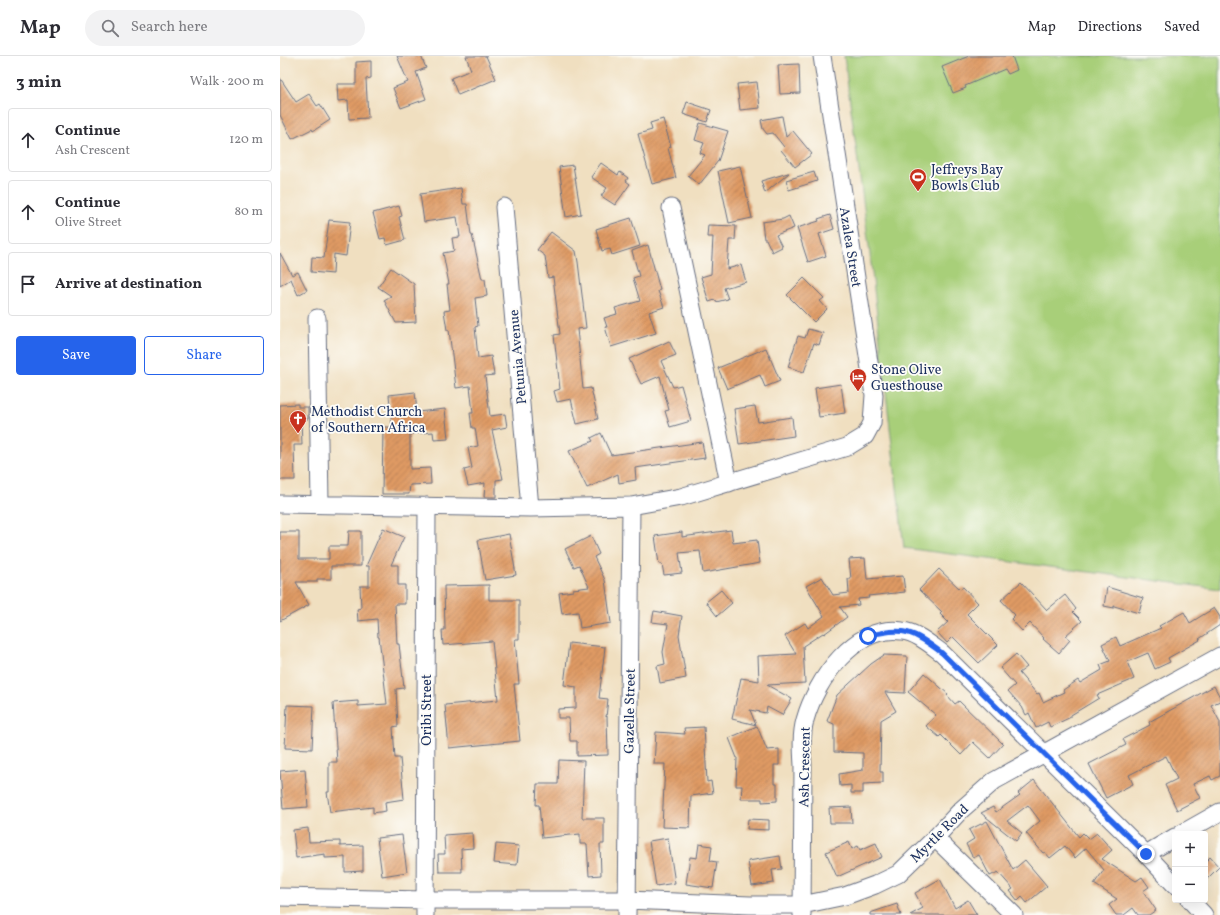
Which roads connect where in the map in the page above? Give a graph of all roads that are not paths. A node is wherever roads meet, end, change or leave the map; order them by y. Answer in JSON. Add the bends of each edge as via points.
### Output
{"nodes":[{"id":1,"x":822,"y":56,"type":"edge"},
{"id":2,"x":504,"y":207,"type":"dead end"},
{"id":3,"x":671,"y":208,"type":"dead end"},
{"id":4,"x":317,"y":318,"type":"dead end"},
{"id":5,"x":729,"y":483,"type":"junction"},
{"id":6,"x":280,"y":504,"type":"edge"},
{"id":7,"x":320,"y":504,"type":"junction"},
{"id":8,"x":427,"y":506,"type":"junction"},
{"id":9,"x":631,"y":506,"type":"junction"},
{"id":10,"x":530,"y":508,"type":"junction"},
{"id":11,"x":1220,"y":656,"type":"edge"},
{"id":12,"x":1044,"y":753,"type":"junction"},
{"id":13,"x":1220,"y":812,"type":"edge"},
{"id":14,"x":1186,"y":831,"type":"edge"},
{"id":15,"x":935,"y":838,"type":"junction"},
{"id":16,"x":1172,"y":839,"type":"edge"},
{"id":17,"x":1146,"y":854,"type":"junction"},
{"id":18,"x":1172,"y":882,"type":"edge"},
{"id":19,"x":280,"y":896,"type":"edge"},
{"id":20,"x":1193,"y":903,"type":"edge"},
{"id":21,"x":425,"y":907,"type":"edge"},
{"id":22,"x":627,"y":908,"type":"edge"},
{"id":23,"x":802,"y":910,"type":"edge"},
{"id":24,"x":1014,"y":915,"type":"edge"},
{"id":25,"x":1204,"y":915,"type":"edge"}],
"edges":[{"from":1,"to":5,"type":"street","name":"Azalea Street","via":[[874,395],[872,423],[865,436],[847,447]]},
{"from":2,"to":10,"type":"street","name":"Petunia Avenue"},
{"from":3,"to":5,"type":"street"},
{"from":4,"to":7,"type":"street"},
{"from":5,"to":9,"type":"street","via":[[681,497]]},
{"from":6,"to":7,"type":"street"},
{"from":7,"to":8,"type":"street"},
{"from":8,"to":10,"type":"street"},
{"from":8,"to":21,"type":"street","name":"Oribi Street"},
{"from":9,"to":10,"type":"street"},
{"from":9,"to":22,"type":"street","name":"Gazelle Street"},
{"from":11,"to":12,"type":"street","name":"Myrtle Road"},
{"from":12,"to":15,"type":"street","name":"Myrtle Road","via":[[994,781],[961,810]]},
{"from":12,"to":17,"type":"street","name":"Ash Crescent"},
{"from":12,"to":23,"type":"street","name":"Ash Crescent","via":[[942,653],[924,640],[903,631],[886,631],[868,636],[848,650],[830,668],[815,693],[804,720]]},
{"from":13,"to":14,"type":"street"},
{"from":15,"to":23,"type":"street","name":"Myrtle Road","via":[[898,874]]},
{"from":15,"to":24,"type":"street"},
{"from":16,"to":17,"type":"street"},
{"from":17,"to":18,"type":"street","name":"Ash Crescent"},
{"from":19,"to":21,"type":"street","name":"Myrtle Road"},
{"from":20,"to":25,"type":"street"},
{"from":21,"to":22,"type":"street","name":"Myrtle Road"},
{"from":22,"to":23,"type":"street","name":"Myrtle Road","via":[[750,904]]}]}
